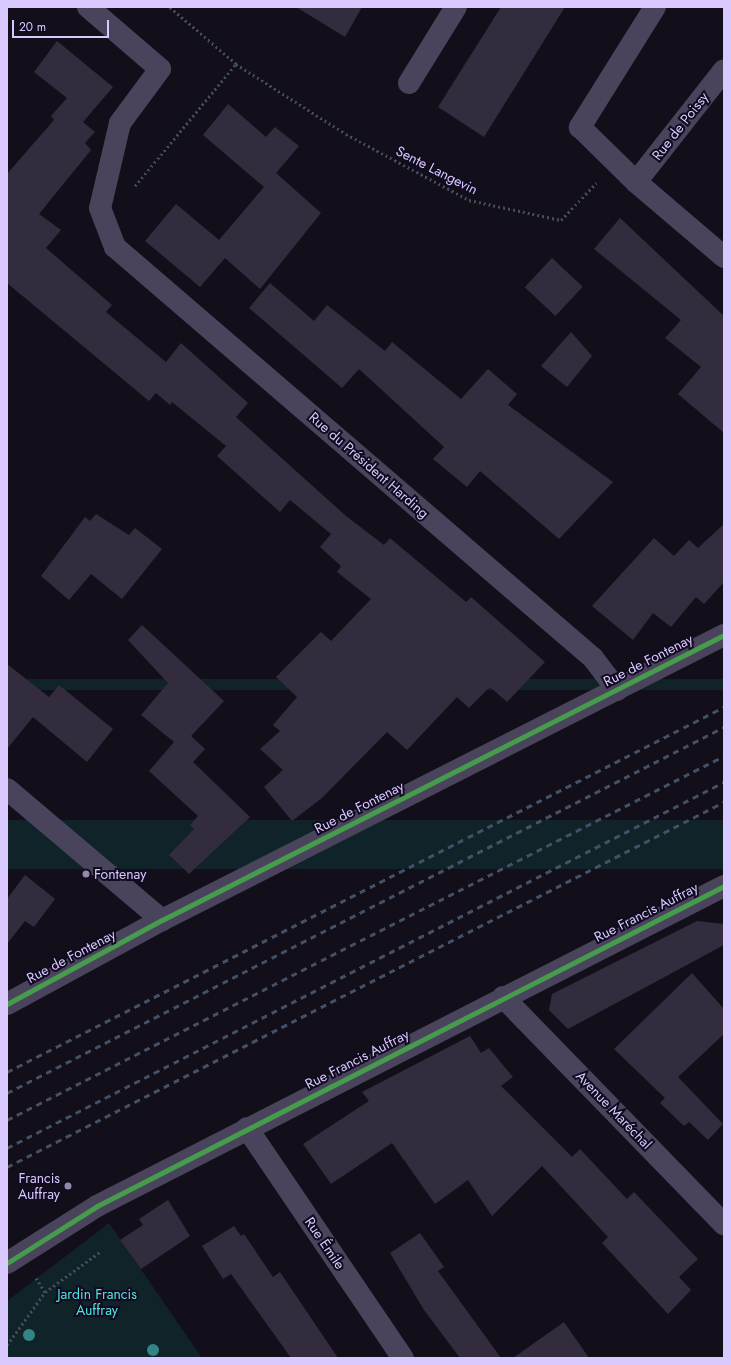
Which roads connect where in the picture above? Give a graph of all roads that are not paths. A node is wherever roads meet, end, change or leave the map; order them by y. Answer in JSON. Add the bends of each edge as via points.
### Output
{"nodes":[{"id":1,"x":88,"y":7,"type":"edge"},
{"id":2,"x":456,"y":7,"type":"edge"},
{"id":3,"x":655,"y":7,"type":"edge"},
{"id":4,"x":724,"y":70,"type":"edge"},
{"id":5,"x":409,"y":83,"type":"dead end"},
{"id":6,"x":636,"y":182,"type":"junction"},
{"id":7,"x":724,"y":257,"type":"edge"},
{"id":8,"x":724,"y":635,"type":"edge"},
{"id":9,"x":617,"y":690,"type":"junction"},
{"id":10,"x":7,"y":790,"type":"edge"},
{"id":11,"x":722,"y":890,"type":"edge"},
{"id":12,"x":162,"y":920,"type":"junction"},
{"id":13,"x":503,"y":997,"type":"junction"},
{"id":14,"x":7,"y":1004,"type":"edge"},
{"id":15,"x":247,"y":1128,"type":"junction"},
{"id":16,"x":724,"y":1224,"type":"edge"},
{"id":17,"x":7,"y":1263,"type":"edge"},
{"id":18,"x":403,"y":1358,"type":"edge"}],
"edges":[{"from":1,"to":9,"type":"street","name":"Rue du Président Harding","via":[[160,69],[120,123],[100,208],[115,247],[593,658]]},
{"from":2,"to":5,"type":"street"},
{"from":3,"to":6,"type":"street","via":[[580,127]]},
{"from":4,"to":6,"type":"street","name":"Rue de Poissy"},
{"from":6,"to":7,"type":"street"},
{"from":8,"to":9,"type":"street","name":"Rue de Fontenay"},
{"from":9,"to":12,"type":"street","name":"Rue de Fontenay"},
{"from":10,"to":12,"type":"street"},
{"from":11,"to":13,"type":"street","name":"Rue Francis Auffray"},
{"from":12,"to":14,"type":"street","name":"Rue de Fontenay"},
{"from":13,"to":15,"type":"street","name":"Rue Francis Auffray"},
{"from":13,"to":16,"type":"street","name":"Avenue Maréchal"},
{"from":15,"to":17,"type":"street","name":"Rue Francis Auffray","via":[[97,1206]]},
{"from":15,"to":18,"type":"street","name":"Rue Émile"}]}
